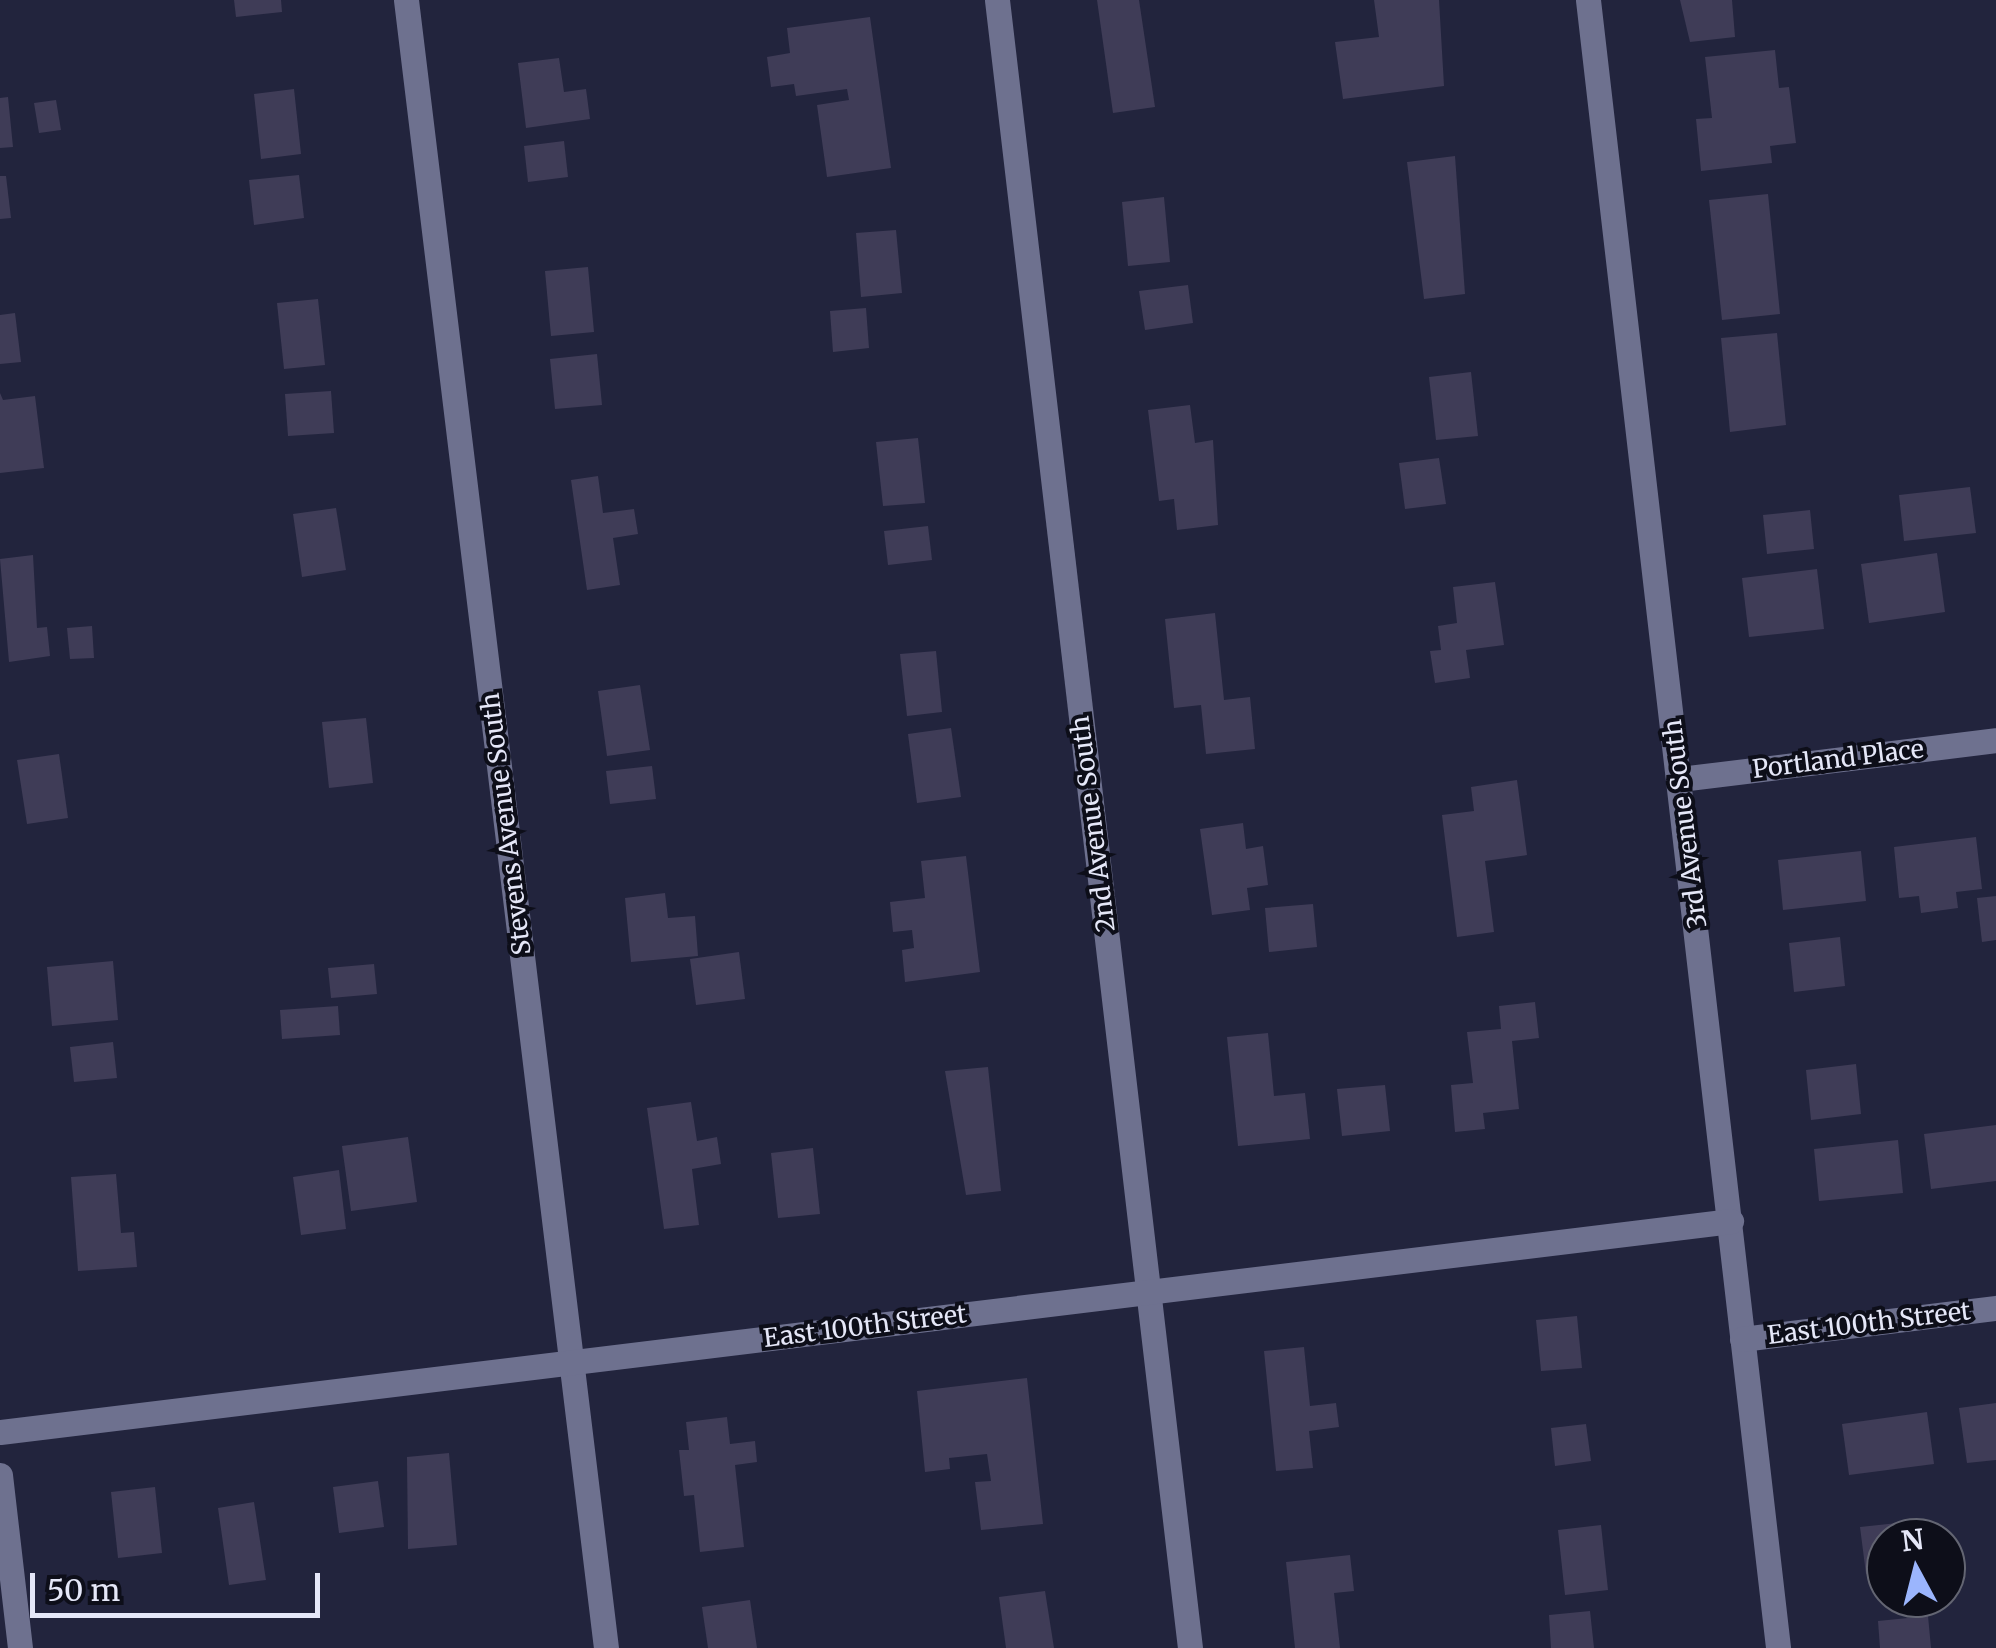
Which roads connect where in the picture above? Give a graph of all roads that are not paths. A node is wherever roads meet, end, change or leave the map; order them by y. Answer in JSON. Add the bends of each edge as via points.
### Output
{"nodes":[{"id":1,"x":406,"y":0,"type":"edge"},
{"id":2,"x":997,"y":0,"type":"edge"},
{"id":3,"x":1588,"y":0,"type":"edge"},
{"id":4,"x":1996,"y":740,"type":"edge"},
{"id":5,"x":1680,"y":778,"type":"junction"},
{"id":6,"x":1731,"y":1221,"type":"junction"},
{"id":7,"x":1148,"y":1292,"type":"junction"},
{"id":8,"x":1996,"y":1308,"type":"edge"},
{"id":9,"x":1742,"y":1339,"type":"junction"},
{"id":10,"x":572,"y":1362,"type":"junction"},
{"id":11,"x":0,"y":1432,"type":"edge"},
{"id":12,"x":0,"y":1476,"type":"edge"},
{"id":13,"x":20,"y":1648,"type":"edge"},
{"id":14,"x":606,"y":1648,"type":"edge"},
{"id":15,"x":1190,"y":1648,"type":"edge"},
{"id":16,"x":1778,"y":1648,"type":"edge"}],
"edges":[{"from":1,"to":10,"type":"street","name":"Stevens Avenue South"},
{"from":2,"to":7,"type":"street","name":"2nd Avenue South"},
{"from":3,"to":5,"type":"street","name":"3rd Avenue South"},
{"from":4,"to":5,"type":"street","name":"Portland Place"},
{"from":5,"to":6,"type":"street","name":"3rd Avenue South"},
{"from":6,"to":7,"type":"street","name":"East 100th Street"},
{"from":6,"to":9,"type":"street","name":"3rd Avenue South"},
{"from":7,"to":10,"type":"street","name":"East 100th Street"},
{"from":7,"to":15,"type":"street","name":"2nd Avenue South"},
{"from":8,"to":9,"type":"street","name":"East 100th Street"},
{"from":9,"to":16,"type":"street","name":"3rd Avenue South"},
{"from":10,"to":11,"type":"street","name":"East 100th Street"},
{"from":10,"to":14,"type":"street","name":"Stevens Avenue South"},
{"from":12,"to":13,"type":"street"}]}
